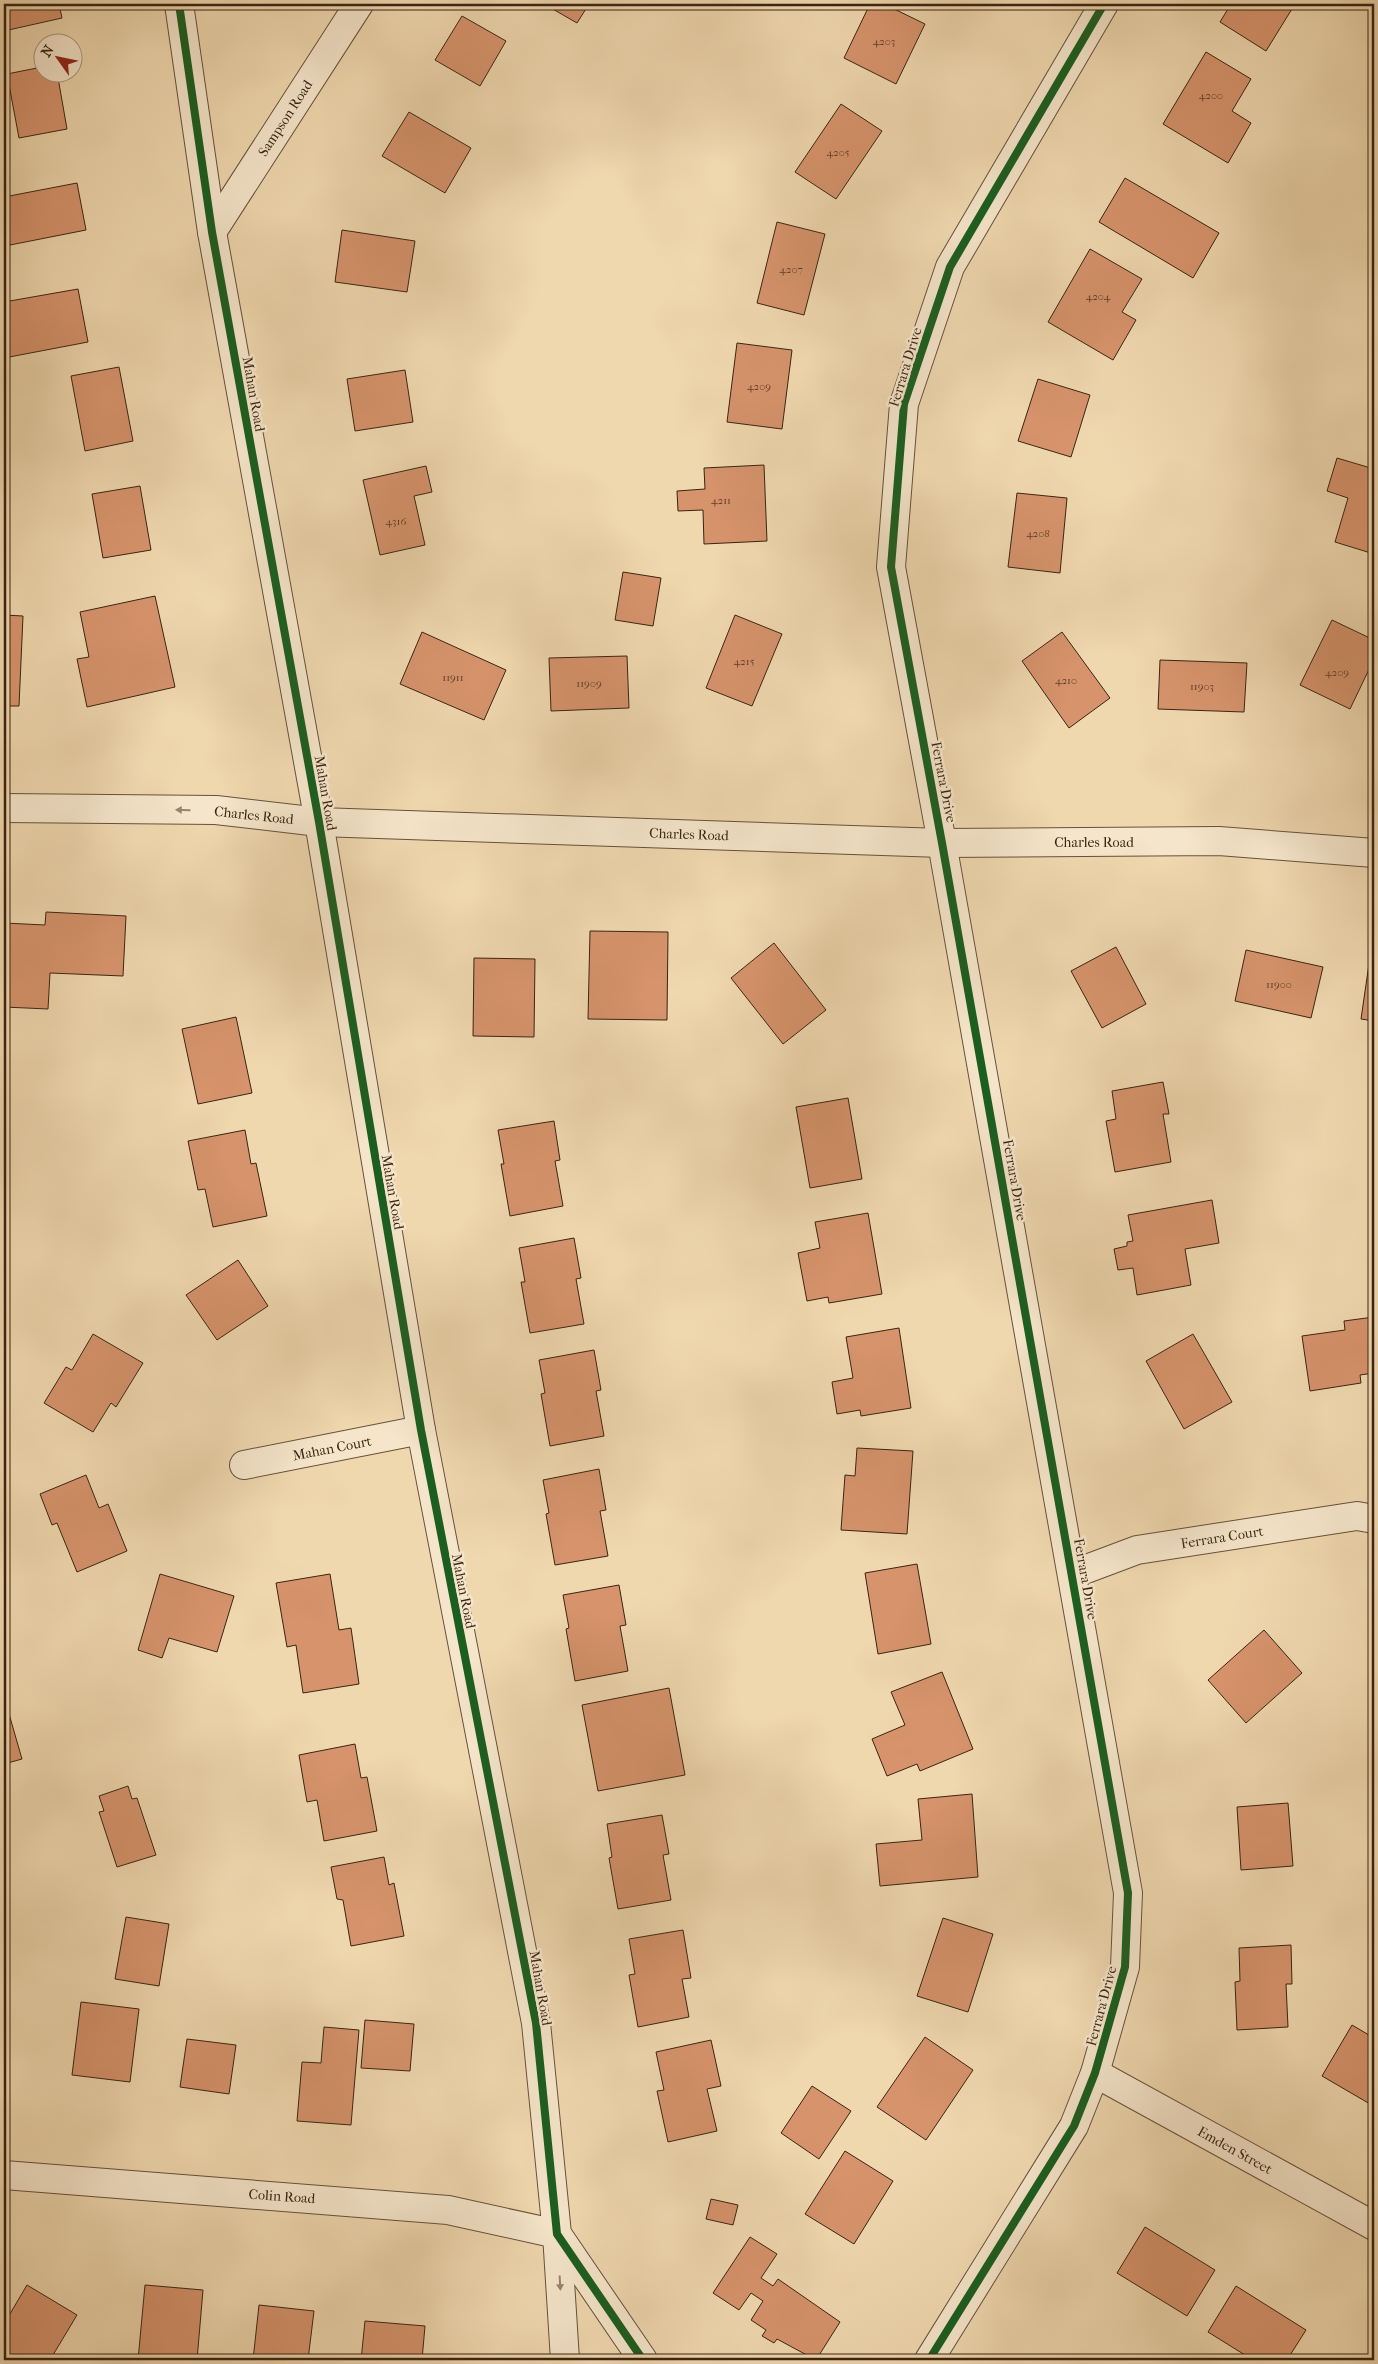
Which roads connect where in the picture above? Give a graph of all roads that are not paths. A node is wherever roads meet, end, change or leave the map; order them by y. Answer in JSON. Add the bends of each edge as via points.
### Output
{"nodes":[{"id":1,"x":179,"y":4,"type":"edge"},
{"id":2,"x":359,"y":4,"type":"edge"},
{"id":3,"x":1104,"y":4,"type":"edge"},
{"id":4,"x":212,"y":232,"type":"junction"},
{"id":5,"x":4,"y":808,"type":"edge"},
{"id":6,"x":318,"y":822,"type":"junction"},
{"id":7,"x":942,"y":843,"type":"junction"},
{"id":8,"x":1374,"y":854,"type":"edge"},
{"id":9,"x":420,"y":1430,"type":"junction"},
{"id":10,"x":244,"y":1465,"type":"dead end"},
{"id":11,"x":1374,"y":1518,"type":"edge"},
{"id":12,"x":1073,"y":1574,"type":"junction"},
{"id":13,"x":1095,"y":2073,"type":"junction"},
{"id":14,"x":4,"y":2175,"type":"edge"},
{"id":15,"x":1374,"y":2226,"type":"edge"},
{"id":16,"x":557,"y":2234,"type":"junction"},
{"id":17,"x":565,"y":2360,"type":"edge"},
{"id":18,"x":643,"y":2360,"type":"edge"},
{"id":19,"x":929,"y":2360,"type":"edge"}],
"edges":[{"from":1,"to":4,"type":"street","name":"Mahan Road"},
{"from":2,"to":4,"type":"street","name":"Sampson Road"},
{"from":3,"to":7,"type":"street","name":"Ferrara Drive","via":[[950,267],[904,404],[891,567]]},
{"from":4,"to":6,"type":"street","name":"Mahan Road"},
{"from":6,"to":5,"type":"street","name":"Charles Road","one_way":true,"via":[[216,810]]},
{"from":6,"to":7,"type":"street","name":"Charles Road"},
{"from":6,"to":9,"type":"street","name":"Mahan Road"},
{"from":7,"to":8,"type":"street","name":"Charles Road","via":[[1219,841]]},
{"from":7,"to":12,"type":"street","name":"Ferrara Drive"},
{"from":9,"to":10,"type":"street","name":"Mahan Court"},
{"from":9,"to":16,"type":"street","name":"Mahan Road","via":[[536,2023]]},
{"from":11,"to":12,"type":"street","name":"Ferrara Court","via":[[1357,1516],[1137,1550]]},
{"from":12,"to":13,"type":"street","name":"Ferrara Drive","via":[[1128,1893],[1125,1967]]},
{"from":13,"to":15,"type":"street","name":"Emden Street"},
{"from":13,"to":19,"type":"street","name":"Ferrara Drive","via":[[1074,2126]]},
{"from":14,"to":16,"type":"street","name":"Colin Road","via":[[448,2210]]},
{"from":16,"to":17,"type":"street","name":"Mahan Road","one_way":true},
{"from":16,"to":18,"type":"street","name":"Mahan Road"}]}
